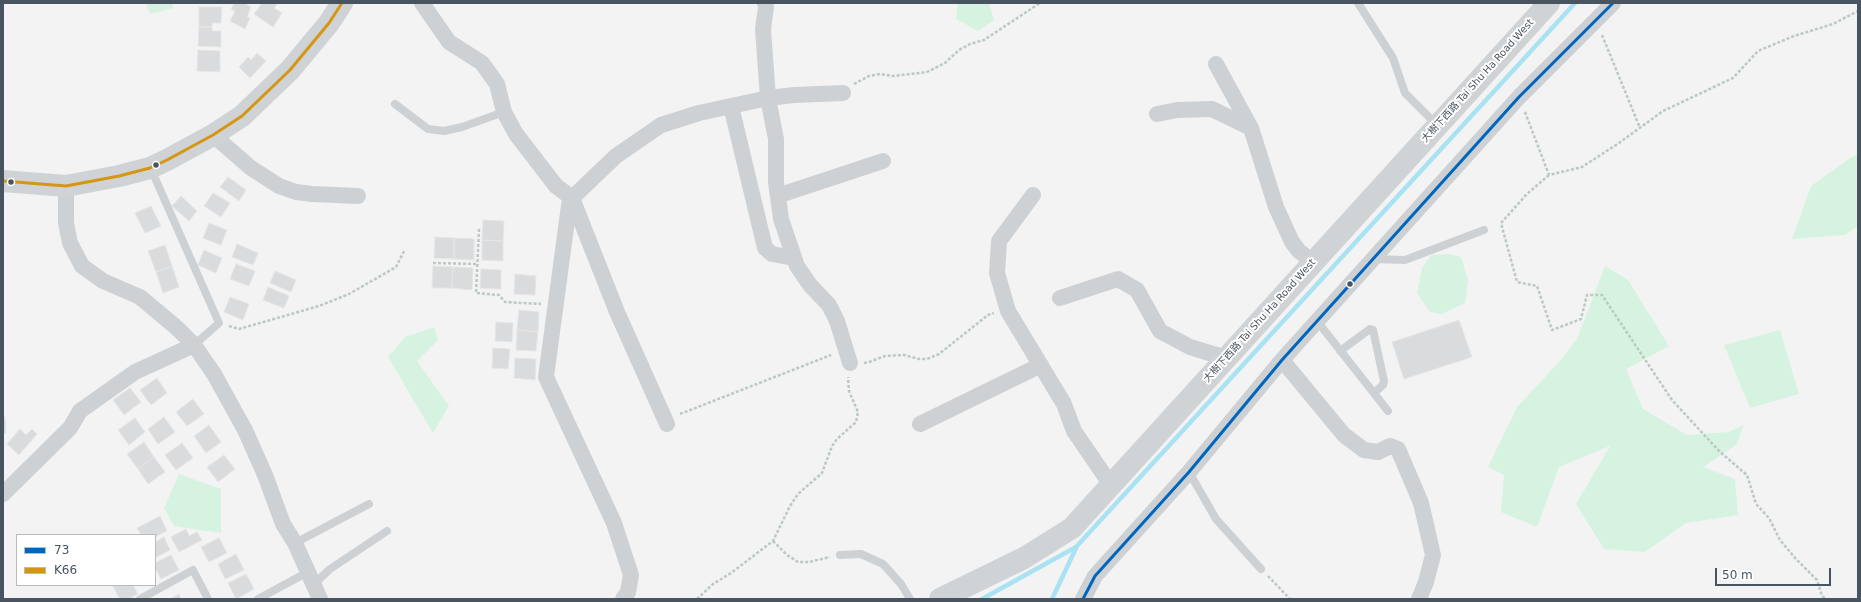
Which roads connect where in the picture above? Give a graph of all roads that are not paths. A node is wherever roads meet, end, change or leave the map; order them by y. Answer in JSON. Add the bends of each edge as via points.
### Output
{"nodes":[{"id":1,"x":342,"y":3,"type":"edge"},
{"id":2,"x":422,"y":3,"type":"edge"},
{"id":3,"x":765,"y":3,"type":"edge"},
{"id":4,"x":1358,"y":3,"type":"edge"},
{"id":5,"x":1549,"y":3,"type":"edge"},
{"id":6,"x":1613,"y":3,"type":"edge"},
{"id":7,"x":1216,"y":64,"type":"dead end"},
{"id":8,"x":843,"y":92,"type":"road end"},
{"id":9,"x":768,"y":98,"type":"junction"},
{"id":10,"x":395,"y":104,"type":"dead end"},
{"id":11,"x":731,"y":106,"type":"junction"},
{"id":12,"x":504,"y":112,"type":"junction"},
{"id":13,"x":1157,"y":114,"type":"dead end"},
{"id":14,"x":1437,"y":126,"type":"junction"},
{"id":15,"x":1251,"y":128,"type":"junction"},
{"id":16,"x":212,"y":135,"type":"junction"},
{"id":17,"x":883,"y":162,"type":"dead end"},
{"id":18,"x":150,"y":168,"type":"junction"},
{"id":19,"x":3,"y":181,"type":"edge"},
{"id":20,"x":66,"y":186,"type":"junction"},
{"id":21,"x":777,"y":191,"type":"junction"},
{"id":22,"x":1033,"y":195,"type":"dead end"},
{"id":23,"x":358,"y":196,"type":"dead end"},
{"id":24,"x":571,"y":198,"type":"junction"},
{"id":25,"x":1484,"y":230,"type":"dead end"},
{"id":26,"x":794,"y":258,"type":"junction"},
{"id":27,"x":1373,"y":259,"type":"junction"},
{"id":28,"x":1313,"y":262,"type":"junction"},
{"id":29,"x":1060,"y":298,"type":"dead end"},
{"id":30,"x":1317,"y":321,"type":"junction"},
{"id":31,"x":194,"y":345,"type":"junction"},
{"id":32,"x":1340,"y":351,"type":"junction"},
{"id":33,"x":1226,"y":358,"type":"junction"},
{"id":34,"x":1282,"y":360,"type":"junction"},
{"id":35,"x":850,"y":363,"type":"road end"},
{"id":36,"x":1041,"y":365,"type":"junction"},
{"id":37,"x":1374,"y":393,"type":"junction"},
{"id":38,"x":1388,"y":411,"type":"dead end"},
{"id":39,"x":667,"y":424,"type":"road end"},
{"id":40,"x":920,"y":424,"type":"dead end"},
{"id":41,"x":1189,"y":472,"type":"junction"},
{"id":42,"x":1111,"y":485,"type":"junction"},
{"id":43,"x":3,"y":494,"type":"edge"},
{"id":44,"x":369,"y":504,"type":"dead end"},
{"id":45,"x":387,"y":531,"type":"dead end"},
{"id":46,"x":295,"y":543,"type":"junction"},
{"id":47,"x":840,"y":555,"type":"road end"},
{"id":48,"x":1262,"y":569,"type":"road end"},
{"id":49,"x":314,"y":585,"type":"edge"},
{"id":50,"x":948,"y":597,"type":"edge"},
{"id":51,"x":140,"y":599,"type":"edge"},
{"id":52,"x":208,"y":599,"type":"edge"},
{"id":53,"x":258,"y":599,"type":"edge"},
{"id":54,"x":623,"y":599,"type":"edge"},
{"id":55,"x":910,"y":599,"type":"edge"},
{"id":56,"x":1083,"y":599,"type":"edge"},
{"id":57,"x":1419,"y":599,"type":"edge"}],
"edges":[{"from":1,"to":16,"type":"street","via":[[290,70],[242,116]]},
{"from":2,"to":12,"type":"street","via":[[449,42],[482,63],[497,84]]},
{"from":3,"to":9,"type":"street","via":[[762,29]]},
{"from":4,"to":14,"type":"lane","via":[[1393,58],[1405,93]]},
{"from":5,"to":14,"type":"street","name":"大樹下西路 Tai Shu Ha Road West"},
{"from":6,"to":27,"type":"street","via":[[1519,97]]},
{"from":7,"to":15,"type":"street"},
{"from":8,"to":9,"type":"street"},
{"from":9,"to":11,"type":"street"},
{"from":9,"to":21,"type":"street","via":[[776,139]]},
{"from":10,"to":12,"type":"lane","via":[[428,129],[444,131]]},
{"from":11,"to":24,"type":"street","via":[[661,124],[616,156]]},
{"from":11,"to":26,"type":"street","via":[[765,248],[772,254]]},
{"from":12,"to":24,"type":"street","via":[[538,164],[556,186]]},
{"from":13,"to":15,"type":"street","via":[[1177,110],[1212,109]]},
{"from":14,"to":28,"type":"street","name":"大樹下西路 Tai Shu Ha Road West"},
{"from":15,"to":28,"type":"street","via":[[1276,207],[1292,242]]},
{"from":16,"to":18,"type":"street"},
{"from":16,"to":23,"type":"street","via":[[251,168],[279,186],[296,192]]},
{"from":17,"to":21,"type":"street","via":[[783,194]]},
{"from":18,"to":20,"type":"street"},
{"from":18,"to":31,"type":"lane","via":[[219,323]]},
{"from":19,"to":20,"type":"street"},
{"from":20,"to":31,"type":"street","via":[[66,223],[70,243],[82,266],[103,281],[140,297]]},
{"from":21,"to":26,"type":"street","via":[[781,220]]},
{"from":22,"to":36,"type":"street","via":[[999,241],[997,273],[1008,311]]},
{"from":24,"to":39,"type":"street","via":[[617,312]]},
{"from":24,"to":54,"type":"street","via":[[546,377],[614,523],[631,575],[628,592]]},
{"from":25,"to":27,"type":"lane","via":[[1405,260]]},
{"from":26,"to":35,"type":"street","via":[[803,277],[829,305],[846,344]]},
{"from":27,"to":30,"type":"street"},
{"from":28,"to":33,"type":"street","name":"大樹下西路 Tai Shu Ha Road West"},
{"from":29,"to":33,"type":"street","via":[[1118,280],[1137,290],[1160,331],[1190,347]]},
{"from":30,"to":32,"type":"lane"},
{"from":30,"to":34,"type":"street"},
{"from":31,"to":43,"type":"street","via":[[136,372],[80,411],[70,428]]},
{"from":31,"to":46,"type":"street","via":[[214,374],[245,430],[283,524]]},
{"from":32,"to":37,"type":"lane"},
{"from":32,"to":37,"type":"lane","via":[[1370,329],[1373,330],[1384,381],[1384,385]]},
{"from":33,"to":42,"type":"street","name":"大樹下西路 Tai Shu Ha Road West"},
{"from":34,"to":41,"type":"street"},
{"from":34,"to":57,"type":"street","via":[[1349,439],[1364,450],[1378,452],[1390,446],[1398,449],[1421,503],[1433,555]]},
{"from":36,"to":40,"type":"street"},
{"from":36,"to":42,"type":"street","via":[[1064,404],[1074,431]]},
{"from":37,"to":38,"type":"lane"},
{"from":41,"to":48,"type":"lane","via":[[1216,519]]},
{"from":41,"to":56,"type":"street","via":[[1095,576]]},
{"from":42,"to":50,"type":"street","name":"大樹下西路 Tai Shu Ha Road West","via":[[1072,528],[1024,558]]},
{"from":44,"to":46,"type":"lane"},
{"from":45,"to":49,"type":"lane","via":[[330,569]]},
{"from":46,"to":49,"type":"street"},
{"from":47,"to":55,"type":"lane","via":[[861,554],[882,564],[901,584]]},
{"from":49,"to":53,"type":"lane"},
{"from":51,"to":52,"type":"lane","via":[[192,570]]}]}
